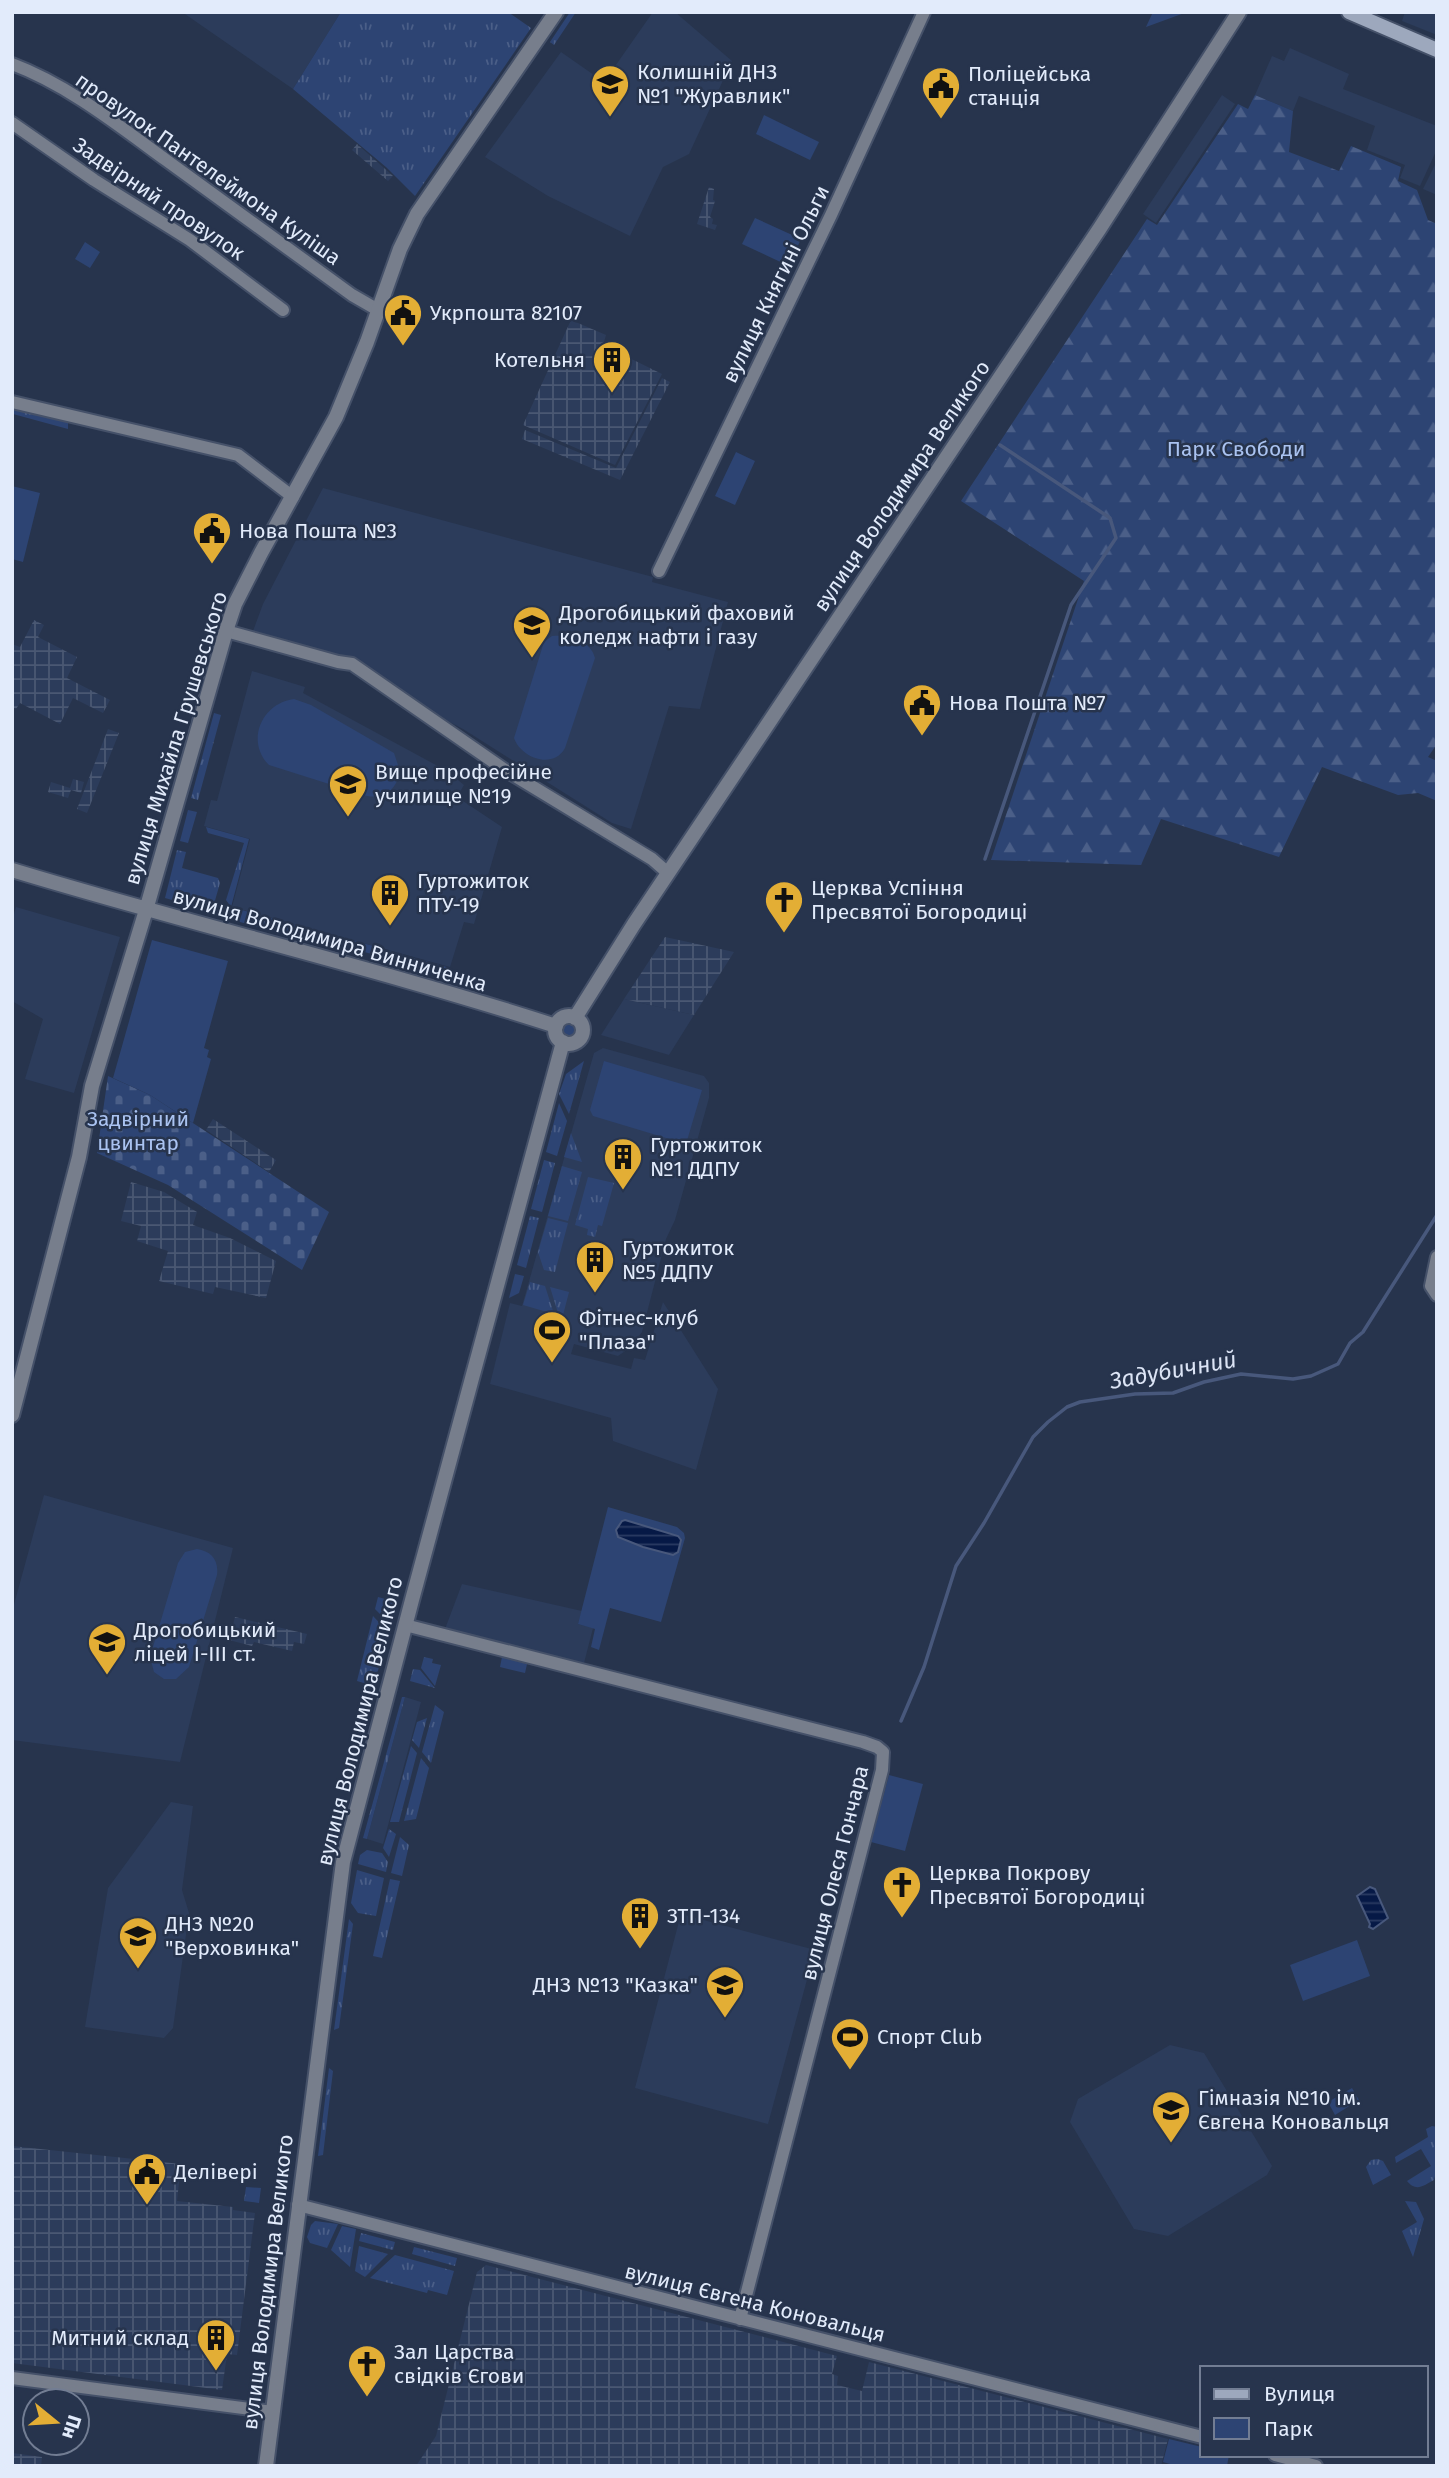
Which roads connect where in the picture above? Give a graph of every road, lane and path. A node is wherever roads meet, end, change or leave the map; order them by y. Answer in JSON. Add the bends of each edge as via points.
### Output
{"nodes":[{"id":1,"x":556,"y":12,"type":"edge"},
{"id":2,"x":925,"y":12,"type":"edge"},
{"id":3,"x":1240,"y":12,"type":"edge"},
{"id":4,"x":1349,"y":12,"type":"edge"},
{"id":5,"x":1437,"y":50,"type":"edge"},
{"id":6,"x":12,"y":64,"type":"edge"},
{"id":7,"x":12,"y":123,"type":"edge"},
{"id":8,"x":283,"y":310,"type":"dead end"},
{"id":9,"x":378,"y":310,"type":"junction"},
{"id":10,"x":12,"y":402,"type":"edge"},
{"id":11,"x":293,"y":497,"type":"junction"},
{"id":12,"x":659,"y":571,"type":"dead end"},
{"id":13,"x":226,"y":631,"type":"junction"},
{"id":14,"x":12,"y":870,"type":"edge"},
{"id":15,"x":668,"y":873,"type":"junction"},
{"id":16,"x":146,"y":910,"type":"junction"},
{"id":17,"x":575,"y":1018,"type":"junction"},
{"id":18,"x":556,"y":1027,"type":"junction"},
{"id":19,"x":564,"y":1042,"type":"junction"},
{"id":20,"x":1437,"y":1257,"type":"edge"},
{"id":21,"x":1436,"y":1294,"type":"edge"},
{"id":22,"x":12,"y":1415,"type":"edge"},
{"id":23,"x":405,"y":1626,"type":"junction"},
{"id":24,"x":298,"y":2206,"type":"junction"},
{"id":25,"x":740,"y":2319,"type":"junction"},
{"id":26,"x":12,"y":2378,"type":"edge"},
{"id":27,"x":273,"y":2412,"type":"junction"},
{"id":28,"x":1200,"y":2436,"type":"edge"},
{"id":29,"x":1282,"y":2457,"type":"edge"},
{"id":30,"x":266,"y":2466,"type":"edge"},
{"id":31,"x":1316,"y":2466,"type":"edge"}],
"edges":[{"from":1,"to":9,"type":"street","name":"вулиця Михайла Грушевського","via":[[421,207]]},
{"from":2,"to":12,"type":"street","name":"вулиця Княгині Ольги"},
{"from":3,"to":15,"type":"street","name":"вулиця Володимира Великого"},
{"from":4,"to":5,"type":"main road"},
{"from":6,"to":9,"type":"street","name":"провулок Пантелеймона Куліша","via":[[40,76],[137,139]]},
{"from":7,"to":8,"type":"street","name":"Задвірний провулок","via":[[190,240]]},
{"from":9,"to":11,"type":"street","name":"вулиця Михайла Грушевського","via":[[336,417]]},
{"from":10,"to":11,"type":"street","via":[[238,456]]},
{"from":11,"to":13,"type":"street","name":"вулиця Михайла Грушевського","via":[[244,585]]},
{"from":13,"to":15,"type":"street","via":[[352,664]]},
{"from":13,"to":16,"type":"street","name":"вулиця Михайла Грушевського"},
{"from":14,"to":16,"type":"street","name":"вулиця Володимира Винниченка"},
{"from":15,"to":17,"type":"street","name":"вулиця Володимира Великого"},
{"from":16,"to":18,"type":"street","name":"вулиця Володимира Винниченка"},
{"from":16,"to":22,"type":"street","name":"вулиця Михайла Грушевського","via":[[92,1086],[79,1157]]},
{"from":17,"to":18,"type":"street","via":[[562,1018]]},
{"from":17,"to":19,"type":"street","via":[[582,1026],[582,1037],[574,1043]]},
{"from":18,"to":19,"type":"street"},
{"from":19,"to":23,"type":"street","name":"вулиця Володимира Великого"},
{"from":20,"to":21,"type":"street","via":[[1431,1286]]},
{"from":23,"to":24,"type":"street","name":"вулиця Володимира Великого","via":[[343,1862]]},
{"from":23,"to":25,"type":"street","name":"вулиця Олеся Гончара","via":[[863,1742],[883,1752]]},
{"from":24,"to":25,"type":"street","name":"вулиця Євгена Коновальця"},
{"from":24,"to":27,"type":"street","name":"вулиця Володимира Великого"},
{"from":25,"to":28,"type":"street","name":"вулиця Євгена Коновальця"},
{"from":26,"to":27,"type":"street"},
{"from":27,"to":30,"type":"street","name":"вулиця Володимира Великого"},
{"from":29,"to":31,"type":"street"}]}
